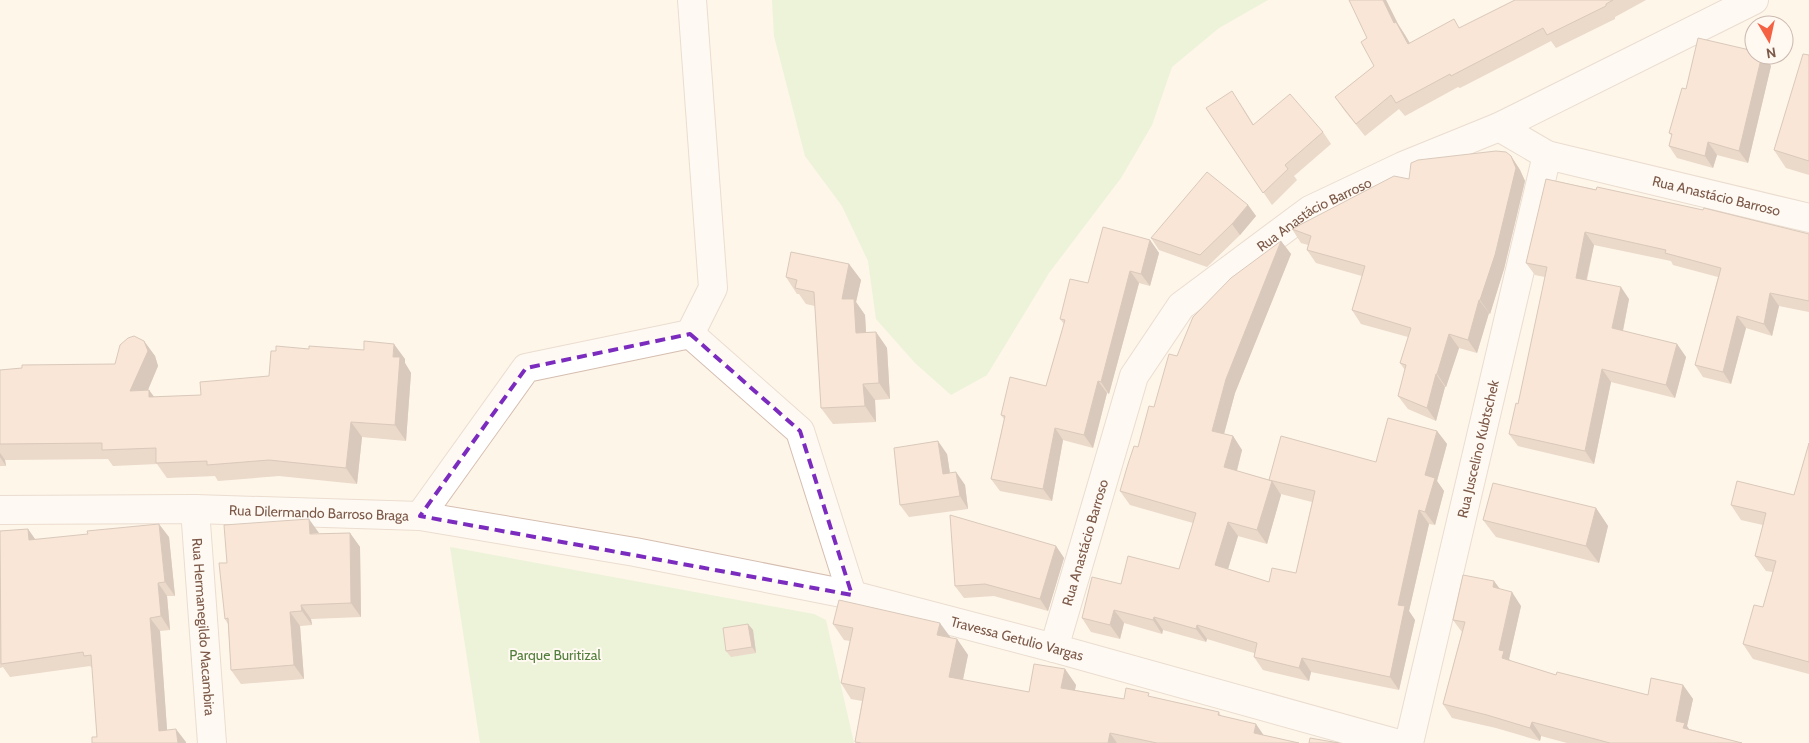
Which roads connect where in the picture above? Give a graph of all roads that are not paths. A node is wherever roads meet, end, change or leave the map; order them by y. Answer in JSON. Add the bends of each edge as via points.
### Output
{"nodes":[{"id":1,"x":692,"y":0,"type":"edge"},
{"id":2,"x":1754,"y":0,"type":"edge"},
{"id":3,"x":1499,"y":127,"type":"junction"},
{"id":4,"x":1547,"y":155,"type":"junction"},
{"id":5,"x":1809,"y":218,"type":"edge"},
{"id":6,"x":690,"y":334,"type":"junction"},
{"id":7,"x":195,"y":509,"type":"junction"},
{"id":8,"x":0,"y":510,"type":"edge"},
{"id":9,"x":420,"y":516,"type":"junction"},
{"id":10,"x":635,"y":552,"type":"joint"},
{"id":11,"x":852,"y":595,"type":"junction"},
{"id":12,"x":1054,"y":648,"type":"junction"},
{"id":13,"x":212,"y":743,"type":"edge"},
{"id":14,"x":1394,"y":743,"type":"edge"},
{"id":15,"x":1409,"y":743,"type":"edge"}],
"edges":[{"from":1,"to":6,"type":"street","via":[[713,288]]},
{"from":2,"to":3,"type":"street"},
{"from":3,"to":4,"type":"street","name":"Rua Anastácio Barroso"},
{"from":3,"to":12,"type":"street","name":"Rua Anastácio Barroso","via":[[1403,166],[1310,210],[1182,306],[1134,376]]},
{"from":4,"to":5,"type":"street","name":"Rua Anastácio Barroso"},
{"from":4,"to":15,"type":"street","name":"Rua Juscelino Kubtschek"},
{"from":6,"to":9,"type":"street","via":[[526,368]]},
{"from":6,"to":11,"type":"street","via":[[800,432]]},
{"from":7,"to":8,"type":"street","name":"Rua Dilermando Barroso Braga"},
{"from":7,"to":9,"type":"street","name":"Rua Dilermando Barroso Braga"},
{"from":7,"to":13,"type":"street","name":"Rua Hermanegildo Macambira"},
{"from":9,"to":10,"type":"street","name":"Rua Dilermando Barroso Braga"},
{"from":10,"to":11,"type":"street","name":"Travessa Getulio Vargas"},
{"from":11,"to":12,"type":"street","name":"Travessa Getulio Vargas"},
{"from":12,"to":14,"type":"street","name":"Travessa Getulio Vargas"}]}
